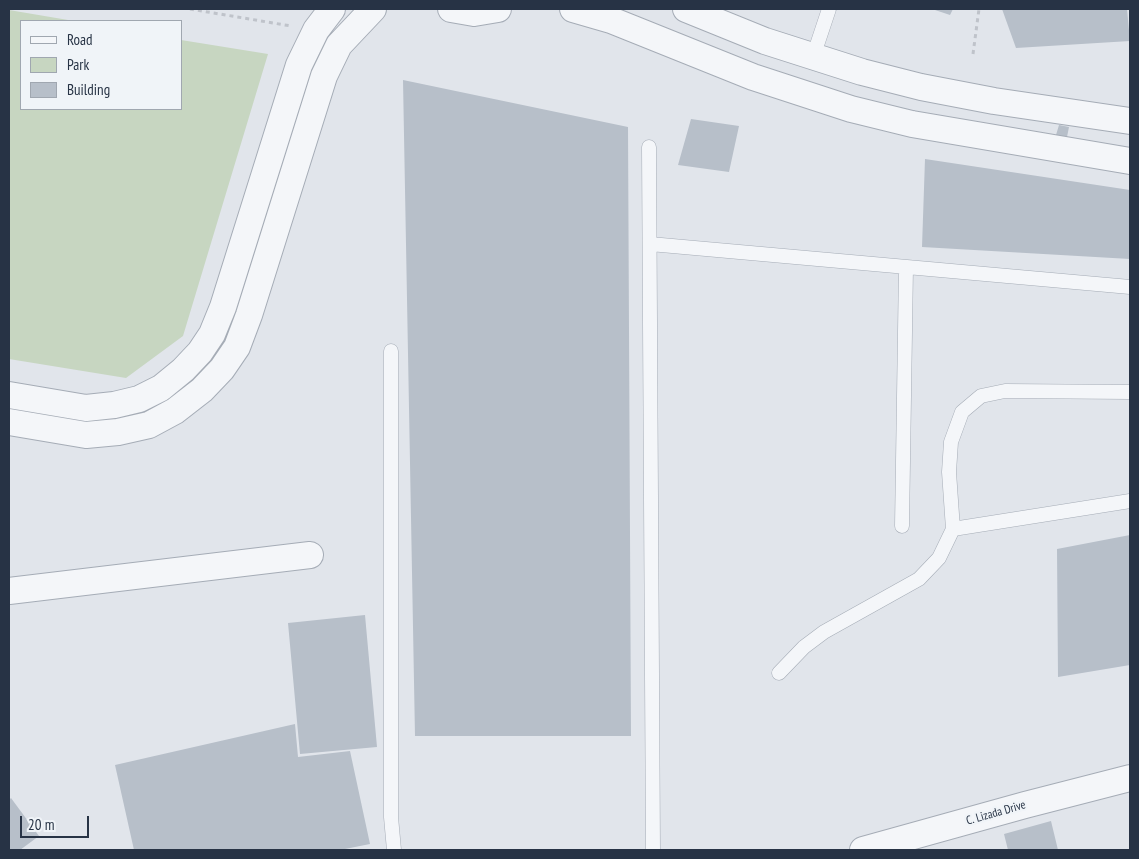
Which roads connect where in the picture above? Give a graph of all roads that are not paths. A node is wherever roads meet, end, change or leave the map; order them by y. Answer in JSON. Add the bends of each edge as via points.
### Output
{"nodes":[{"id":1,"x":332,"y":9,"type":"edge"},
{"id":2,"x":373,"y":9,"type":"edge"},
{"id":3,"x":451,"y":9,"type":"edge"},
{"id":4,"x":498,"y":9,"type":"edge"},
{"id":5,"x":573,"y":9,"type":"edge"},
{"id":6,"x":686,"y":9,"type":"edge"},
{"id":7,"x":830,"y":9,"type":"edge"},
{"id":8,"x":813,"y":57,"type":"junction"},
{"id":9,"x":994,"y":101,"type":"junction"},
{"id":10,"x":1130,"y":121,"type":"edge"},
{"id":11,"x":986,"y":138,"type":"junction"},
{"id":12,"x":649,"y":147,"type":"dead end"},
{"id":13,"x":1130,"y":161,"type":"edge"},
{"id":14,"x":650,"y":244,"type":"junction"},
{"id":15,"x":906,"y":267,"type":"junction"},
{"id":16,"x":1130,"y":287,"type":"edge"},
{"id":17,"x":391,"y":351,"type":"dead end"},
{"id":18,"x":1130,"y":392,"type":"edge"},
{"id":19,"x":9,"y":394,"type":"edge"},
{"id":20,"x":9,"y":422,"type":"edge"},
{"id":21,"x":1130,"y":501,"type":"edge"},
{"id":22,"x":902,"y":526,"type":"dead end"},
{"id":23,"x":953,"y":529,"type":"junction"},
{"id":24,"x":310,"y":555,"type":"dead end"},
{"id":25,"x":9,"y":591,"type":"edge"},
{"id":26,"x":779,"y":672,"type":"dead end"},
{"id":27,"x":1130,"y":778,"type":"edge"},
{"id":28,"x":394,"y":850,"type":"edge"},
{"id":29,"x":653,"y":850,"type":"edge"},
{"id":30,"x":863,"y":850,"type":"edge"}],
"edges":[{"from":1,"to":19,"type":"street","via":[[316,30],[299,65],[223,306],[212,334],[200,352],[161,388],[139,399],[114,405],[86,408]]},
{"from":2,"to":20,"type":"street","via":[[340,44],[324,76],[249,316],[222,369],[175,411],[149,425],[86,435]]},
{"from":3,"to":4,"type":"street","via":[[474,13]]},
{"from":5,"to":11,"type":"street","via":[[611,20],[799,94],[912,124]]},
{"from":6,"to":8,"type":"street","via":[[765,42]]},
{"from":7,"to":8,"type":"lane"},
{"from":8,"to":9,"type":"street","via":[[920,87]]},
{"from":9,"to":10,"type":"street"},
{"from":9,"to":11,"type":"street"},
{"from":11,"to":13,"type":"street"},
{"from":12,"to":14,"type":"lane"},
{"from":14,"to":15,"type":"lane"},
{"from":14,"to":29,"type":"lane"},
{"from":15,"to":16,"type":"lane"},
{"from":15,"to":22,"type":"lane"},
{"from":17,"to":28,"type":"lane","via":[[391,817]]},
{"from":18,"to":23,"type":"lane","via":[[1005,391],[981,396],[962,412],[951,442],[949,472]]},
{"from":21,"to":23,"type":"lane"},
{"from":23,"to":26,"type":"lane","via":[[939,558],[919,579],[824,632]]},
{"from":24,"to":25,"type":"street"},
{"from":27,"to":30,"type":"street","name":"C. Lizada Drive"}]}
